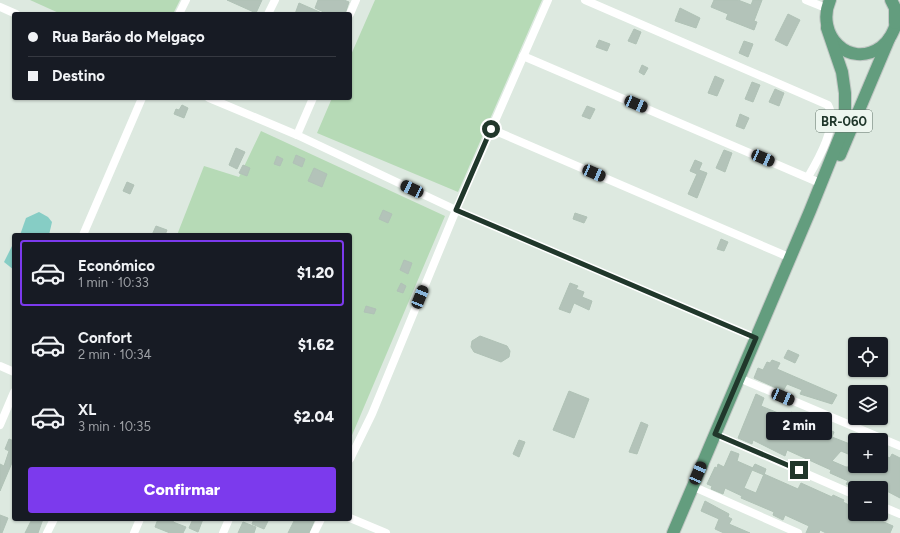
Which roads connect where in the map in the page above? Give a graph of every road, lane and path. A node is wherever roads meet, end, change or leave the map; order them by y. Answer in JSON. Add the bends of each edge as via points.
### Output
{"nodes":[{"id":1,"x":186,"y":0,"type":"edge"},
{"id":2,"x":275,"y":0,"type":"edge"},
{"id":3,"x":356,"y":0,"type":"edge"},
{"id":4,"x":548,"y":0,"type":"edge"},
{"id":5,"x":585,"y":0,"type":"edge"},
{"id":6,"x":806,"y":0,"type":"edge"},
{"id":7,"x":891,"y":0,"type":"edge"},
{"id":8,"x":828,"y":4,"type":"edge"},
{"id":9,"x":0,"y":7,"type":"edge"},
{"id":10,"x":12,"y":12,"type":"edge"},
{"id":11,"x":180,"y":12,"type":"edge"},
{"id":12,"x":269,"y":12,"type":"edge"},
{"id":13,"x":351,"y":12,"type":"edge"},
{"id":14,"x":900,"y":15,"type":"edge"},
{"id":15,"x":895,"y":27,"type":"junction"},
{"id":16,"x":827,"y":28,"type":"junction"},
{"id":17,"x":889,"y":39,"type":"junction"},
{"id":18,"x":523,"y":56,"type":"junction"},
{"id":19,"x":141,"y":100,"type":"edge"},
{"id":20,"x":312,"y":100,"type":"edge"},
{"id":21,"x":227,"y":102,"type":"edge"},
{"id":22,"x":491,"y":129,"type":"junction"},
{"id":23,"x":297,"y":135,"type":"junction"},
{"id":24,"x":808,"y":177,"type":"junction"},
{"id":25,"x":820,"y":183,"type":"junction"},
{"id":26,"x":456,"y":210,"type":"junction"},
{"id":27,"x":810,"y":211,"type":"junction"},
{"id":28,"x":84,"y":233,"type":"edge"},
{"id":29,"x":791,"y":258,"type":"junction"},
{"id":30,"x":756,"y":338,"type":"junction"},
{"id":31,"x":0,"y":366,"type":"edge"},
{"id":32,"x":12,"y":371,"type":"edge"},
{"id":33,"x":738,"y":378,"type":"junction"},
{"id":34,"x":12,"y":397,"type":"edge"},
{"id":35,"x":0,"y":424,"type":"edge"},
{"id":36,"x":715,"y":434,"type":"junction"},
{"id":37,"x":900,"y":446,"type":"edge"},
{"id":38,"x":352,"y":455,"type":"edge"},
{"id":39,"x":692,"y":486,"type":"junction"},
{"id":40,"x":848,"y":492,"type":"edge"},
{"id":41,"x":888,"y":509,"type":"edge"},
{"id":42,"x":900,"y":514,"type":"edge"},
{"id":43,"x":352,"y":519,"type":"edge"},
{"id":44,"x":53,"y":521,"type":"edge"},
{"id":45,"x":139,"y":521,"type":"edge"},
{"id":46,"x":228,"y":521,"type":"edge"},
{"id":47,"x":320,"y":521,"type":"edge"},
{"id":48,"x":47,"y":533,"type":"edge"},
{"id":49,"x":134,"y":533,"type":"edge"},
{"id":50,"x":224,"y":533,"type":"edge"},
{"id":51,"x":314,"y":533,"type":"edge"},
{"id":52,"x":386,"y":533,"type":"edge"},
{"id":53,"x":673,"y":533,"type":"edge"},
{"id":54,"x":798,"y":533,"type":"edge"}],
"edges":[{"from":1,"to":11,"type":"street"},
{"from":2,"to":12,"type":"street"},
{"from":3,"to":13,"type":"street"},
{"from":4,"to":18,"type":"street"},
{"from":5,"to":24,"type":"street","via":[[828,104],[832,118],[826,139]]},
{"from":6,"to":8,"type":"street"},
{"from":7,"to":15,"type":"main road","via":[[896,17]]},
{"from":8,"to":16,"type":"main road","number":"BR-060","via":[[825,18]]},
{"from":9,"to":10,"type":"street"},
{"from":14,"to":15,"type":"main road"},
{"from":15,"to":17,"type":"main road","number":"BR-060"},
{"from":16,"to":17,"type":"main road","number":"BR-060","via":[[831,38],[849,52],[871,52]]},
{"from":16,"to":25,"type":"main road","number":"BR-060","via":[[842,72],[845,113],[841,134]]},
{"from":17,"to":27,"type":"main road","number":"BR-060","via":[[850,135]]},
{"from":18,"to":22,"type":"street"},
{"from":18,"to":24,"type":"street"},
{"from":19,"to":28,"type":"street"},
{"from":20,"to":23,"type":"street"},
{"from":21,"to":23,"type":"street"},
{"from":22,"to":26,"type":"street"},
{"from":22,"to":29,"type":"street"},
{"from":23,"to":26,"type":"street"},
{"from":24,"to":25,"type":"street"},
{"from":25,"to":27,"type":"main road","number":"BR-060"},
{"from":26,"to":30,"type":"street"},
{"from":26,"to":38,"type":"street","via":[[372,414]]},
{"from":27,"to":29,"type":"main road","number":"BR-060"},
{"from":29,"to":30,"type":"main road","number":"BR-060"},
{"from":30,"to":33,"type":"main road","number":"BR-060"},
{"from":31,"to":32,"type":"street"},
{"from":33,"to":36,"type":"main road","number":"BR-060"},
{"from":33,"to":37,"type":"street"},
{"from":34,"to":35,"type":"street"},
{"from":36,"to":39,"type":"main road","number":"BR-060"},
{"from":36,"to":40,"type":"street"},
{"from":39,"to":53,"type":"main road","number":"BR-060"},
{"from":39,"to":54,"type":"street"},
{"from":41,"to":42,"type":"street"},
{"from":43,"to":52,"type":"street"},
{"from":44,"to":48,"type":"street"},
{"from":45,"to":49,"type":"street"},
{"from":46,"to":50,"type":"street"},
{"from":47,"to":51,"type":"street"}]}
